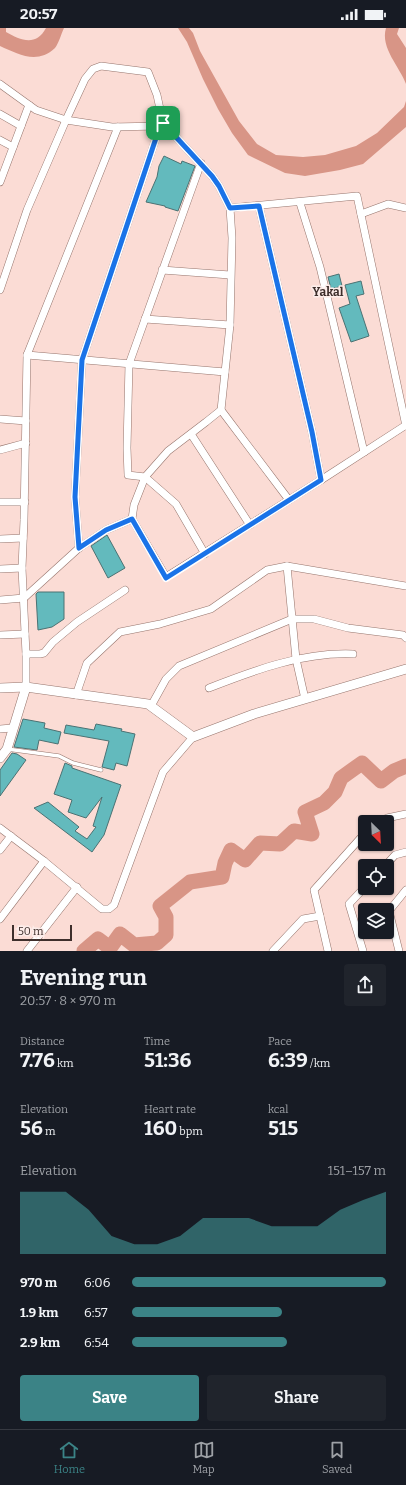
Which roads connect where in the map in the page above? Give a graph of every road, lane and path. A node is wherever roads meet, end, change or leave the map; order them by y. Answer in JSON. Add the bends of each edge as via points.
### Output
{"nodes":[{"id":1,"x":0,"y":84,"type":"edge"},
{"id":2,"x":29,"y":105,"type":"junction"},
{"id":3,"x":0,"y":114,"type":"edge"},
{"id":4,"x":66,"y":120,"type":"junction"},
{"id":5,"x":162,"y":125,"type":"junction"},
{"id":6,"x":22,"y":126,"type":"junction"},
{"id":7,"x":118,"y":127,"type":"junction"},
{"id":8,"x":0,"y":140,"type":"edge"},
{"id":9,"x":13,"y":147,"type":"junction"},
{"id":10,"x":201,"y":163,"type":"junction"},
{"id":11,"x":3,"y":167,"type":"edge"},
{"id":12,"x":0,"y":182,"type":"edge"},
{"id":13,"x":300,"y":203,"type":"junction"},
{"id":14,"x":259,"y":206,"type":"junction"},
{"id":15,"x":230,"y":208,"type":"junction"},
{"id":16,"x":406,"y":208,"type":"edge"},
{"id":17,"x":361,"y":214,"type":"junction"},
{"id":18,"x":162,"y":270,"type":"junction"},
{"id":19,"x":230,"y":275,"type":"junction"},
{"id":20,"x":0,"y":290,"type":"edge"},
{"id":21,"x":145,"y":319,"type":"junction"},
{"id":22,"x":230,"y":325,"type":"junction"},
{"id":23,"x":27,"y":355,"type":"junction"},
{"id":24,"x":82,"y":360,"type":"junction"},
{"id":25,"x":129,"y":364,"type":"junction"},
{"id":26,"x":225,"y":372,"type":"junction"},
{"id":27,"x":221,"y":410,"type":"junction"},
{"id":28,"x":0,"y":420,"type":"edge"},
{"id":29,"x":26,"y":421,"type":"junction"},
{"id":30,"x":406,"y":426,"type":"edge"},
{"id":31,"x":191,"y":434,"type":"junction"},
{"id":32,"x":26,"y":442,"type":"junction"},
{"id":33,"x":0,"y":450,"type":"edge"},
{"id":34,"x":364,"y":452,"type":"junction"},
{"id":35,"x":144,"y":477,"type":"junction"},
{"id":36,"x":321,"y":480,"type":"junction"},
{"id":37,"x":289,"y":500,"type":"junction"},
{"id":38,"x":0,"y":502,"type":"edge"},
{"id":39,"x":25,"y":502,"type":"junction"},
{"id":40,"x":132,"y":519,"type":"junction"},
{"id":41,"x":250,"y":525,"type":"junction"},
{"id":42,"x":23,"y":538,"type":"junction"},
{"id":43,"x":0,"y":539,"type":"edge"},
{"id":44,"x":79,"y":548,"type":"junction"},
{"id":45,"x":205,"y":554,"type":"junction"},
{"id":46,"x":287,"y":566,"type":"junction"},
{"id":47,"x":22,"y":568,"type":"junction"},
{"id":48,"x":0,"y":569,"type":"edge"},
{"id":49,"x":406,"y":586,"type":"edge"},
{"id":50,"x":125,"y":590,"type":"dead end"},
{"id":51,"x":24,"y":598,"type":"junction"},
{"id":52,"x":0,"y":600,"type":"edge"},
{"id":53,"x":292,"y":619,"type":"junction"},
{"id":54,"x":25,"y":634,"type":"junction"},
{"id":55,"x":0,"y":635,"type":"edge"},
{"id":56,"x":406,"y":638,"type":"edge"},
{"id":57,"x":26,"y":654,"type":"junction"},
{"id":58,"x":354,"y":654,"type":"dead end"},
{"id":59,"x":296,"y":659,"type":"junction"},
{"id":60,"x":406,"y":669,"type":"edge"},
{"id":61,"x":26,"y":687,"type":"junction"},
{"id":62,"x":0,"y":688,"type":"edge"},
{"id":63,"x":209,"y":688,"type":"dead end"},
{"id":64,"x":76,"y":695,"type":"junction"},
{"id":65,"x":305,"y":699,"type":"junction"},
{"id":66,"x":151,"y":706,"type":"junction"},
{"id":67,"x":12,"y":728,"type":"junction"},
{"id":68,"x":0,"y":729,"type":"edge"},
{"id":69,"x":193,"y":736,"type":"junction"},
{"id":70,"x":7,"y":749,"type":"junction"},
{"id":71,"x":0,"y":758,"type":"edge"},
{"id":72,"x":101,"y":770,"type":"dead end"},
{"id":73,"x":406,"y":814,"type":"edge"},
{"id":74,"x":394,"y":817,"type":"edge"},
{"id":75,"x":0,"y":828,"type":"edge"},
{"id":76,"x":11,"y":836,"type":"junction"},
{"id":77,"x":358,"y":841,"type":"edge"},
{"id":78,"x":0,"y":850,"type":"edge"},
{"id":79,"x":406,"y":852,"type":"edge"},
{"id":80,"x":391,"y":859,"type":"edge"},
{"id":81,"x":44,"y":861,"type":"junction"},
{"id":82,"x":77,"y":887,"type":"junction"},
{"id":83,"x":406,"y":890,"type":"edge"},
{"id":84,"x":358,"y":895,"type":"edge"},
{"id":85,"x":320,"y":916,"type":"junction"},
{"id":86,"x":0,"y":918,"type":"edge"},
{"id":87,"x":326,"y":950,"type":"edge"},
{"id":88,"x":27,"y":951,"type":"edge"},
{"id":89,"x":273,"y":951,"type":"edge"},
{"id":90,"x":363,"y":951,"type":"edge"},
{"id":91,"x":399,"y":951,"type":"edge"}],
"edges":[{"from":1,"to":2,"type":"street"},
{"from":2,"to":4,"type":"street","via":[[36,110]]},
{"from":2,"to":6,"type":"street"},
{"from":3,"to":6,"type":"street"},
{"from":4,"to":5,"type":"street","via":[[85,79],[93,69],[102,66],[148,72],[157,95]]},
{"from":4,"to":7,"type":"street"},
{"from":4,"to":20,"type":"street","via":[[27,210]]},
{"from":5,"to":7,"type":"street"},
{"from":5,"to":10,"type":"street"},
{"from":5,"to":24,"type":"street"},
{"from":6,"to":9,"type":"street"},
{"from":7,"to":23,"type":"street"},
{"from":8,"to":9,"type":"street"},
{"from":9,"to":11,"type":"street"},
{"from":10,"to":15,"type":"street","via":[[219,186]]},
{"from":10,"to":18,"type":"street"},
{"from":11,"to":12,"type":"street"},
{"from":13,"to":14,"type":"street"},
{"from":13,"to":17,"type":"street","via":[[357,196]]},
{"from":13,"to":34,"type":"street","via":[[320,267]]},
{"from":14,"to":15,"type":"street"},
{"from":14,"to":36,"type":"street"},
{"from":15,"to":19,"type":"street"},
{"from":16,"to":17,"type":"street","via":[[388,204]]},
{"from":17,"to":30,"type":"street"},
{"from":18,"to":19,"type":"street"},
{"from":18,"to":21,"type":"street"},
{"from":19,"to":22,"type":"street"},
{"from":21,"to":22,"type":"street"},
{"from":21,"to":25,"type":"street"},
{"from":22,"to":26,"type":"street"},
{"from":23,"to":24,"type":"street"},
{"from":23,"to":29,"type":"street"},
{"from":24,"to":25,"type":"street"},
{"from":24,"to":44,"type":"street","via":[[75,497]]},
{"from":25,"to":26,"type":"street"},
{"from":25,"to":35,"type":"street","via":[[128,475]]},
{"from":26,"to":27,"type":"street"},
{"from":27,"to":31,"type":"street"},
{"from":27,"to":37,"type":"street"},
{"from":28,"to":29,"type":"street"},
{"from":29,"to":32,"type":"street"},
{"from":30,"to":34,"type":"street"},
{"from":31,"to":35,"type":"street","via":[[168,451]]},
{"from":31,"to":41,"type":"street"},
{"from":32,"to":33,"type":"street"},
{"from":32,"to":39,"type":"street"},
{"from":34,"to":36,"type":"street"},
{"from":35,"to":40,"type":"street"},
{"from":35,"to":45,"type":"street","via":[[176,504]]},
{"from":36,"to":37,"type":"street"},
{"from":37,"to":41,"type":"street"},
{"from":38,"to":39,"type":"street"},
{"from":39,"to":42,"type":"street"},
{"from":40,"to":44,"type":"street","via":[[106,530]]},
{"from":40,"to":45,"type":"street","via":[[166,578]]},
{"from":41,"to":45,"type":"street"},
{"from":42,"to":43,"type":"street"},
{"from":42,"to":47,"type":"street"},
{"from":44,"to":51,"type":"street"},
{"from":46,"to":49,"type":"street"},
{"from":46,"to":53,"type":"street"},
{"from":46,"to":64,"type":"street","via":[[267,570],[211,609],[160,624],[120,632],[87,663]]},
{"from":47,"to":48,"type":"street"},
{"from":47,"to":51,"type":"street"},
{"from":50,"to":57,"type":"street","via":[[77,622],[44,653]]},
{"from":51,"to":52,"type":"street"},
{"from":51,"to":54,"type":"street"},
{"from":53,"to":56,"type":"street","via":[[314,619],[348,628],[403,635]]},
{"from":53,"to":59,"type":"street"},
{"from":53,"to":66,"type":"street","via":[[179,666],[166,678]]},
{"from":54,"to":55,"type":"street"},
{"from":54,"to":57,"type":"street"},
{"from":57,"to":61,"type":"street"},
{"from":58,"to":59,"type":"street"},
{"from":59,"to":63,"type":"street"},
{"from":59,"to":65,"type":"street"},
{"from":60,"to":65,"type":"street"},
{"from":61,"to":62,"type":"street"},
{"from":61,"to":64,"type":"street"},
{"from":61,"to":67,"type":"street"},
{"from":64,"to":66,"type":"street"},
{"from":65,"to":69,"type":"street"},
{"from":66,"to":69,"type":"street"},
{"from":67,"to":68,"type":"street"},
{"from":67,"to":70,"type":"street"},
{"from":69,"to":82,"type":"street","via":[[163,772],[114,905],[109,909],[102,909]]},
{"from":70,"to":71,"type":"street"},
{"from":70,"to":72,"type":"lane","via":[[59,756],[73,763]]},
{"from":73,"to":74,"type":"street"},
{"from":75,"to":76,"type":"street"},
{"from":76,"to":78,"type":"street"},
{"from":76,"to":81,"type":"street"},
{"from":77,"to":85,"type":"street","via":[[314,890]]},
{"from":79,"to":80,"type":"street","via":[[395,855]]},
{"from":81,"to":82,"type":"street"},
{"from":81,"to":86,"type":"street"},
{"from":82,"to":88,"type":"street"},
{"from":83,"to":91,"type":"street","via":[[389,911]]},
{"from":84,"to":90,"type":"street","via":[[350,904]]},
{"from":85,"to":87,"type":"street"},
{"from":85,"to":89,"type":"street","via":[[303,919]]}]}
